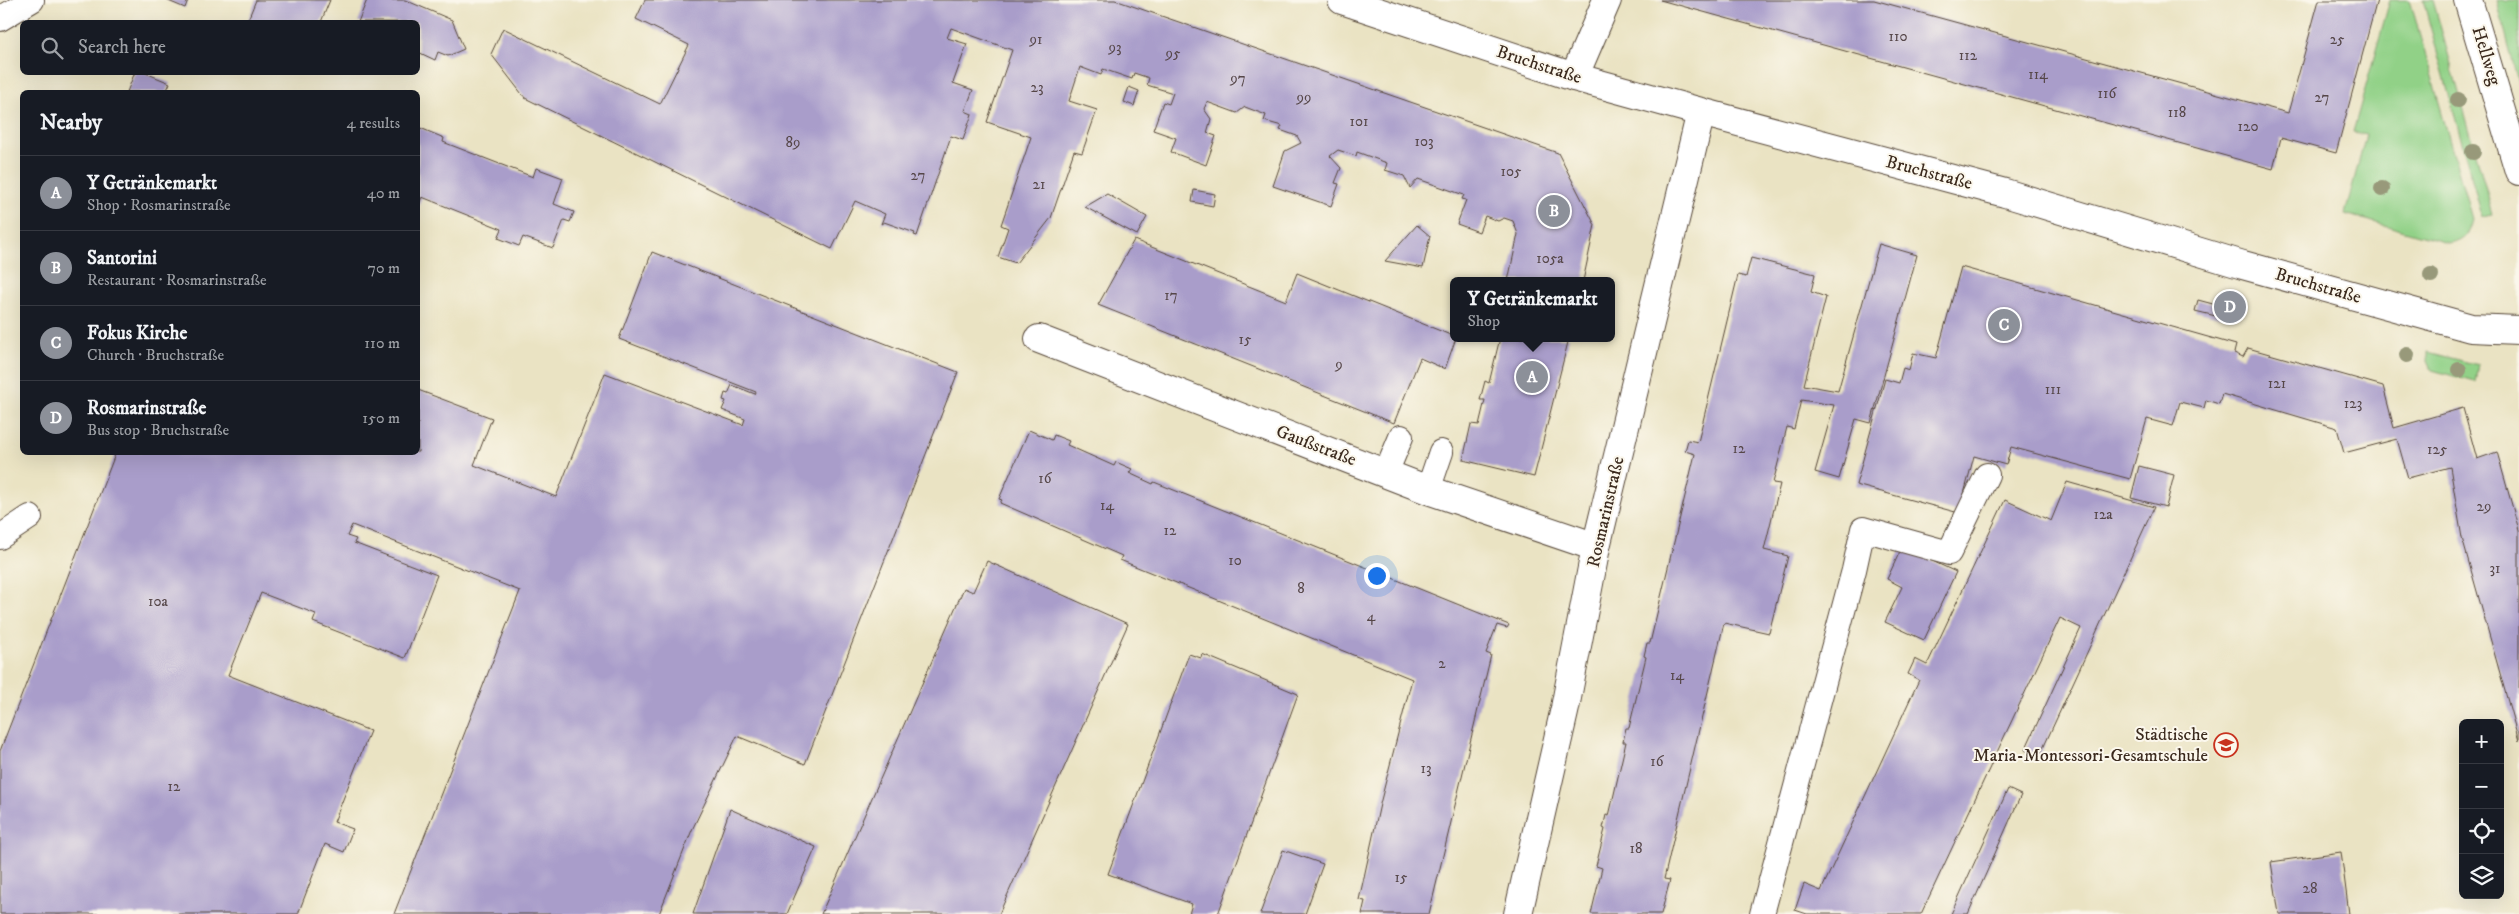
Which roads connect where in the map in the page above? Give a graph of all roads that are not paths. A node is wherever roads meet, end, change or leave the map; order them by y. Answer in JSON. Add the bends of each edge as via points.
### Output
{"nodes":[{"id":1,"x":32,"y":0,"type":"edge"},
{"id":2,"x":1342,"y":0,"type":"edge"},
{"id":3,"x":1607,"y":0,"type":"edge"},
{"id":4,"x":2468,"y":0,"type":"edge"},
{"id":5,"x":0,"y":19,"type":"edge"},
{"id":6,"x":1574,"y":77,"type":"junction"},
{"id":7,"x":1701,"y":112,"type":"junction"},
{"id":8,"x":2519,"y":171,"type":"edge"},
{"id":9,"x":2519,"y":330,"type":"edge"},
{"id":10,"x":1039,"y":339,"type":"dead end"},
{"id":11,"x":1401,"y":437,"type":"dead end"},
{"id":12,"x":1441,"y":452,"type":"dead end"},
{"id":13,"x":1386,"y":473,"type":"junction"},
{"id":14,"x":1987,"y":474,"type":"dead end"},
{"id":15,"x":1428,"y":490,"type":"junction"},
{"id":16,"x":30,"y":516,"type":"dead end"},
{"id":17,"x":0,"y":537,"type":"edge"},
{"id":18,"x":1596,"y":547,"type":"junction"},
{"id":19,"x":1518,"y":914,"type":"edge"},
{"id":20,"x":1762,"y":914,"type":"edge"}],
"edges":[{"from":1,"to":5,"type":"lane"},
{"from":2,"to":6,"type":"main road","name":"Bruchstraße"},
{"from":3,"to":6,"type":"main road"},
{"from":4,"to":8,"type":"main road","name":"Hellweg"},
{"from":6,"to":7,"type":"main road","name":"Bruchstraße"},
{"from":7,"to":9,"type":"main road","name":"Bruchstraße","via":[[2004,193],[2244,265],[2471,328]]},
{"from":7,"to":18,"type":"main road","name":"Rosmarinstraße"},
{"from":10,"to":13,"type":"main road","name":"Gaußstraße"},
{"from":11,"to":13,"type":"lane"},
{"from":12,"to":15,"type":"lane"},
{"from":13,"to":15,"type":"main road","name":"Gaußstraße"},
{"from":14,"to":20,"type":"lane","via":[[1949,553],[1863,528]]},
{"from":15,"to":18,"type":"main road","name":"Gaußstraße"},
{"from":16,"to":17,"type":"lane"},
{"from":18,"to":19,"type":"main road","name":"Rosmarinstraße"}]}
